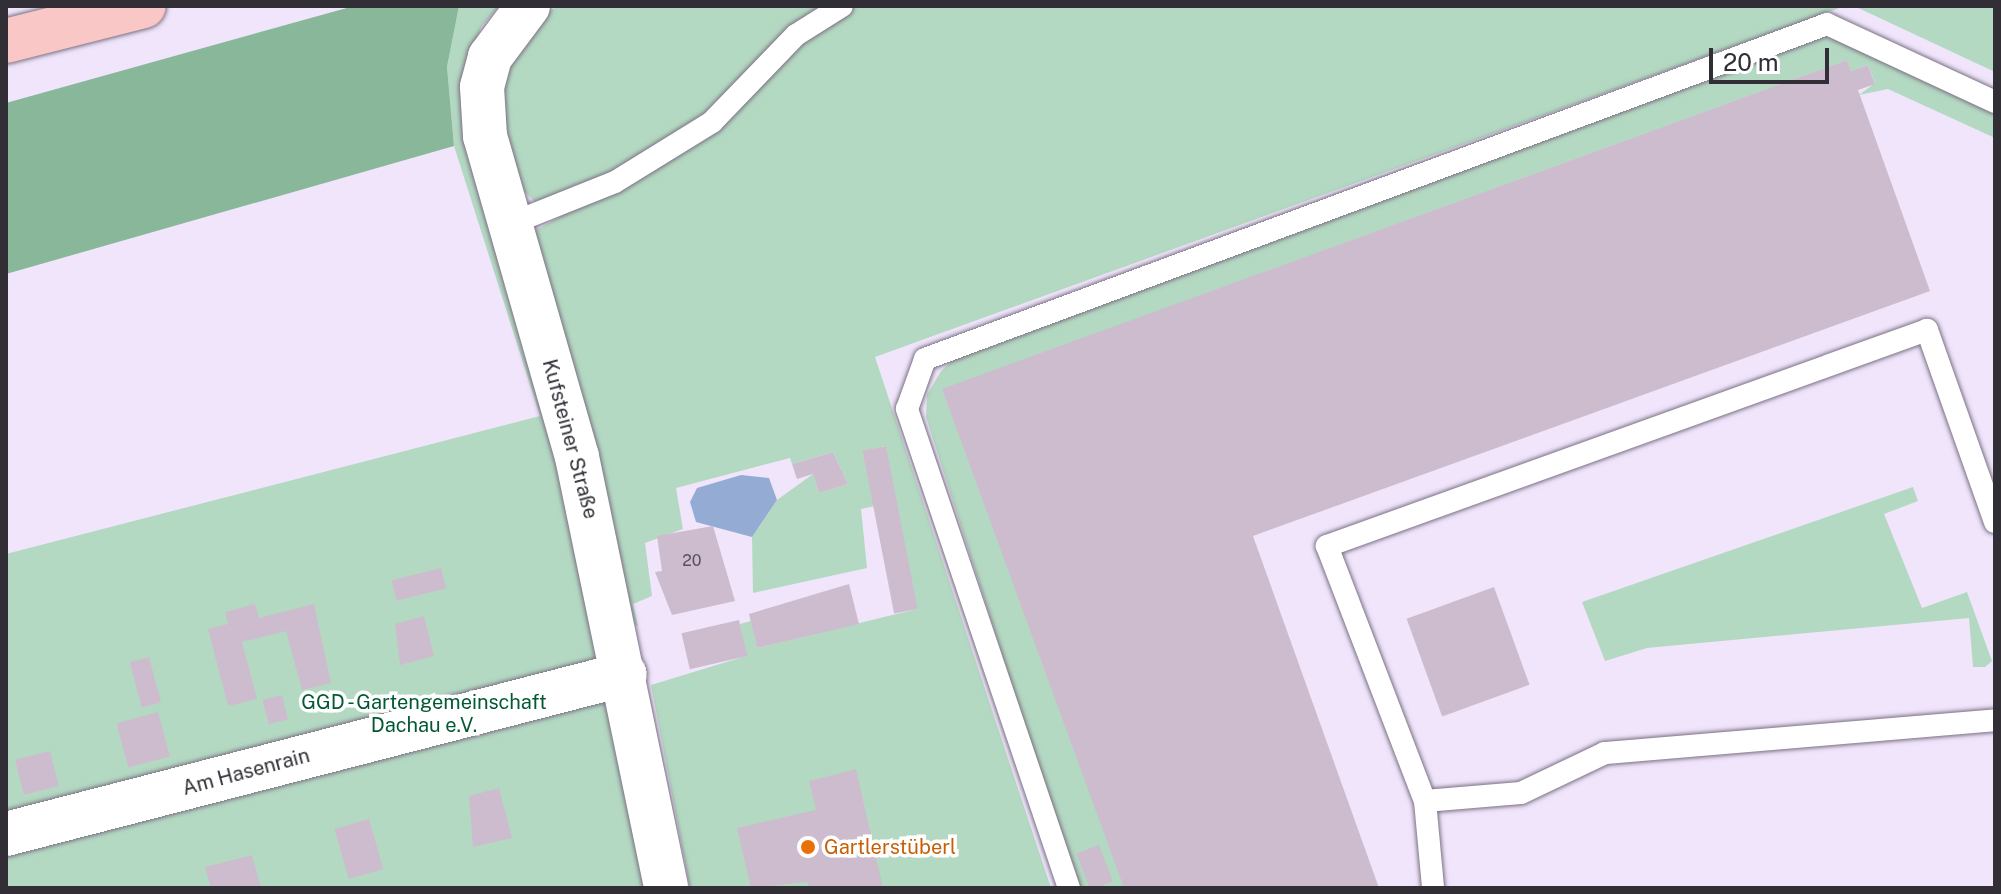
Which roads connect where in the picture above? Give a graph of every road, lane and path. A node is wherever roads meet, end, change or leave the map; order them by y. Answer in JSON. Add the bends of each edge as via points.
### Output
{"nodes":[{"id":1,"x":144,"y":6,"type":"edge"},
{"id":2,"x":528,"y":6,"type":"edge"},
{"id":3,"x":842,"y":6,"type":"edge"},
{"id":4,"x":6,"y":41,"type":"edge"},
{"id":5,"x":1995,"y":102,"type":"edge"},
{"id":6,"x":510,"y":224,"type":"junction"},
{"id":7,"x":1995,"y":522,"type":"edge"},
{"id":8,"x":625,"y":674,"type":"junction"},
{"id":9,"x":1995,"y":720,"type":"edge"},
{"id":10,"x":1425,"y":801,"type":"junction"},
{"id":11,"x":6,"y":834,"type":"edge"},
{"id":12,"x":666,"y":888,"type":"edge"},
{"id":13,"x":1069,"y":888,"type":"edge"},
{"id":14,"x":1433,"y":888,"type":"edge"}],
"edges":[{"from":1,"to":4,"type":"highway"},
{"from":2,"to":6,"type":"street","name":"Kufsteiner Straße","via":[[498,44],[482,87],[485,136]]},
{"from":3,"to":6,"type":"lane","via":[[796,35],[712,122],[615,182]]},
{"from":5,"to":13,"type":"lane","via":[[1827,24],[925,359],[907,409]]},
{"from":6,"to":8,"type":"street","name":"Kufsteiner Straße","via":[[577,457]]},
{"from":7,"to":10,"type":"lane","via":[[1927,330],[1327,546]]},
{"from":8,"to":11,"type":"street","name":"Am Hasenrain"},
{"from":8,"to":12,"type":"street","name":"Kufsteiner Straße"},
{"from":9,"to":10,"type":"lane","via":[[1605,753],[1521,793]]},
{"from":10,"to":14,"type":"lane"}]}
